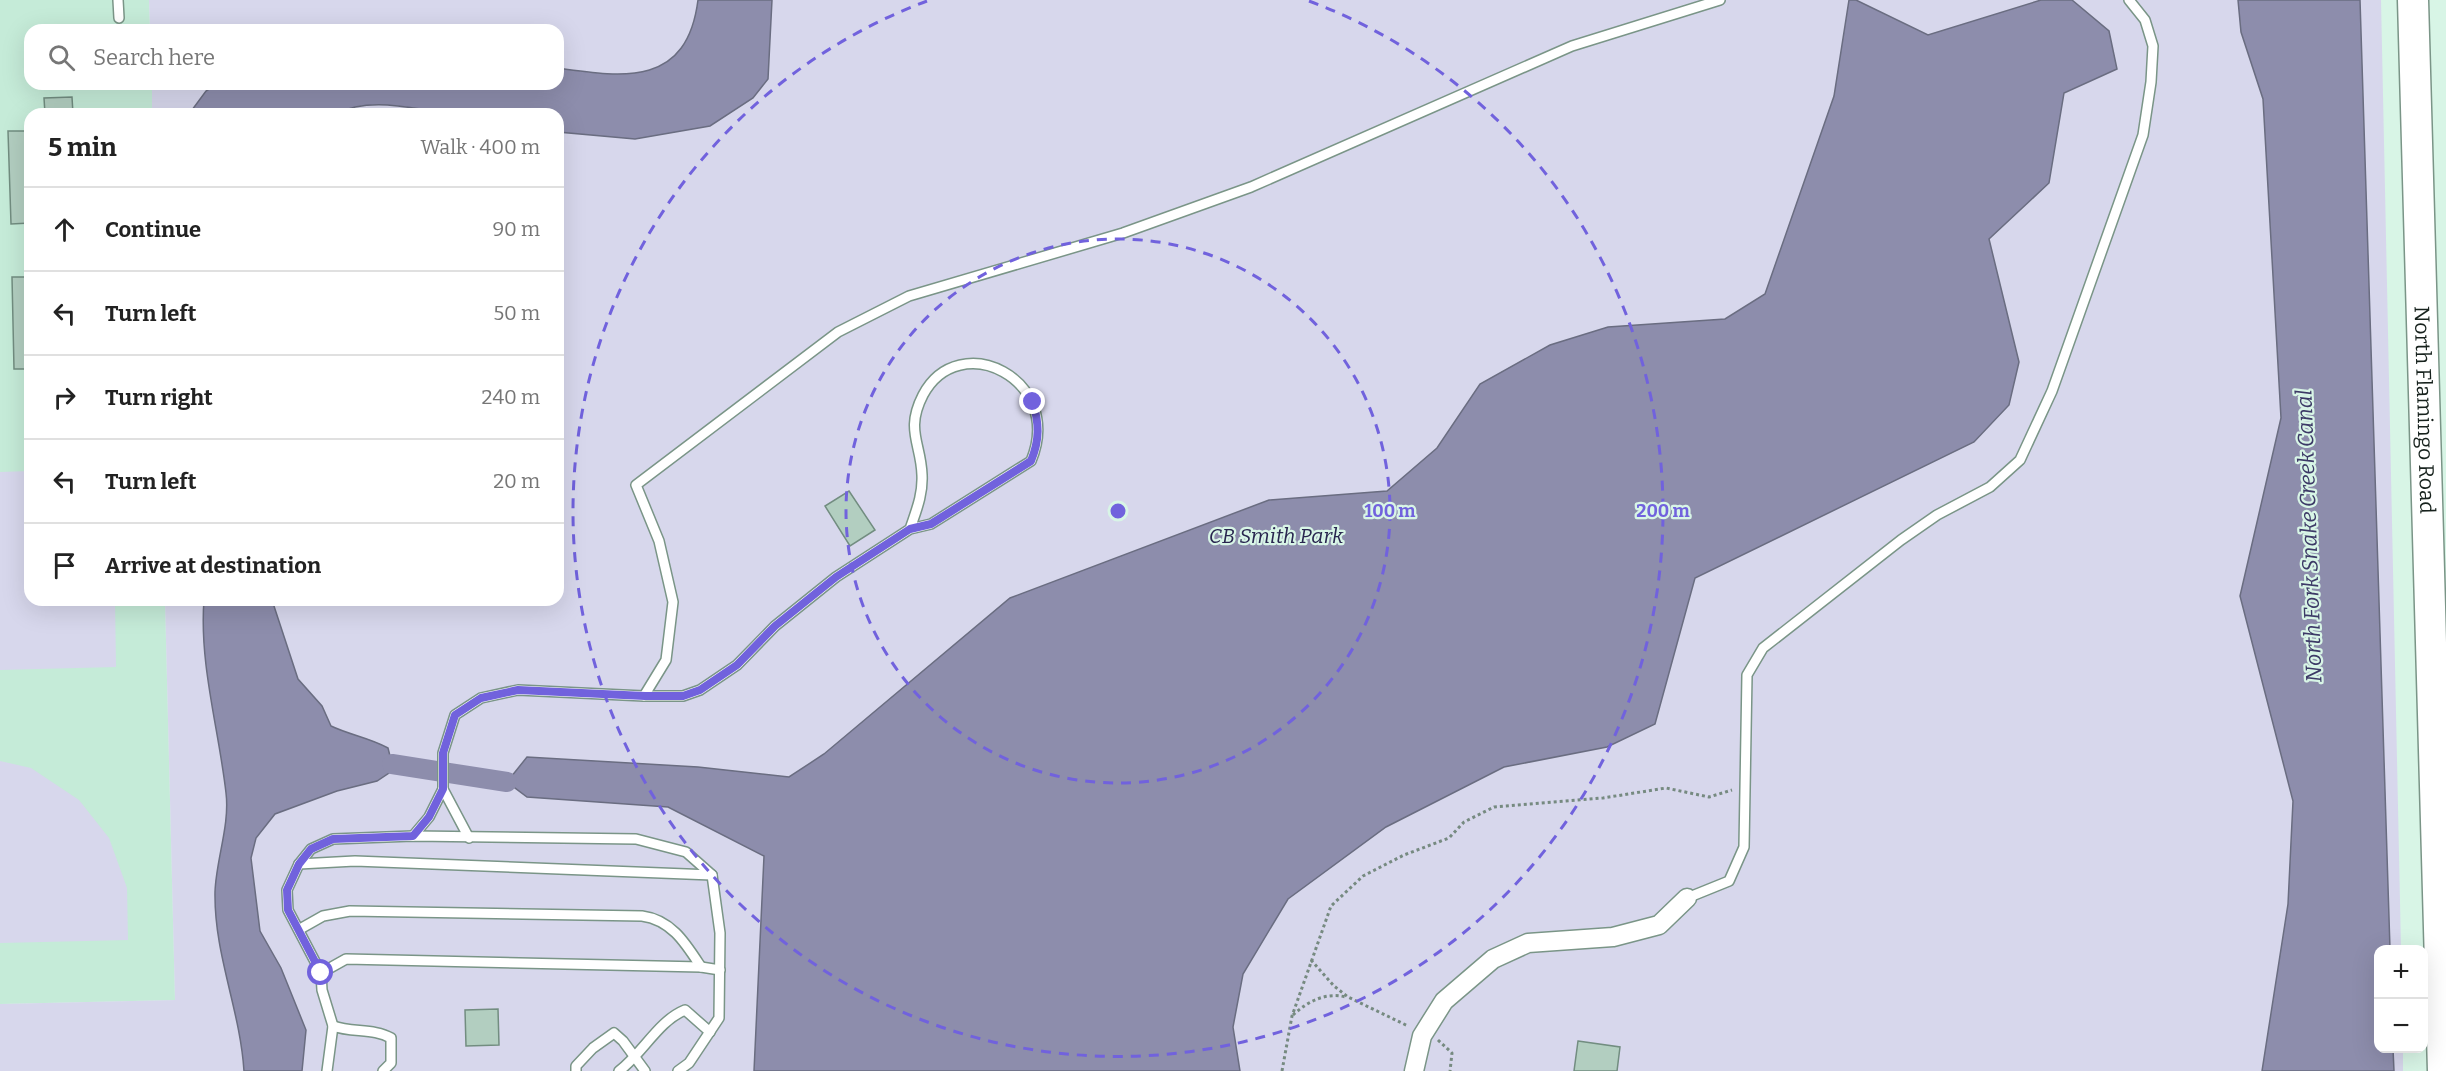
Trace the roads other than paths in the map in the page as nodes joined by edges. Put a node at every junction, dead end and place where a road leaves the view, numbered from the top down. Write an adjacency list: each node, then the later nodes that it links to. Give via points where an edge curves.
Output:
1 (118, 0): 5 (lane)
2 (1720, 0): 7 (lane, via 1572,46 1251,187 1123,233 909,296 838,332 636,484 659,541 673,602 666,660)
3 (2129, 0): 13 (lane, via 2145,20 2153,46 2143,135 2052,391 2020,460 1990,487 1937,515 1901,540 1763,648 1747,675 1744,847 1729,882)
4 (2413, 0): 28 (highway, North Flamingo Road)
5 (119, 18)
6 (910, 529): 6 (lane, via 931,524 1031,461 1038,446 1039,428 1033,402 1006,371 971,364 954,368 937,377 924,394 915,415 914,435 922,474 921,499); 7 (lane, via 836,577 775,626 737,665 700,690 683,696)
7 (645, 696): 8 (lane, via 518,690 481,698 455,715 443,753)
8 (443, 788): 9 (lane, via 429,817); 10 (lane)
9 (413, 836): 10 (lane); 11 (lane, via 333,839 311,849)
10 (469, 838): 12 (lane, via 636,839 686,852)
11 (299, 864): 12 (lane, via 355,861); 14 (lane, via 287,890 288,910)
12 (712, 875): 16 (lane, via 720,933)
13 (1687, 898): 27 (street, via 1659,925 1613,937 1528,943 1493,959 1444,1001 1422,1036)
14 (300, 929): 15 (lane, via 323,916 350,911 642,916 674,930); 17 (lane)
15 (702, 967): 16 (lane); 17 (lane, via 346,959)
16 (720, 970): 19 (lane, via 719,1018)
17 (321, 973): 18 (lane)
18 (333, 1026): 21 (lane); 22 (lane, via 382,1033 391,1038 391,1063)
19 (710, 1032): 20 (lane, via 685,1010 655,1031); 26 (lane, via 690,1063)
20 (636, 1058): 23 (lane, via 615,1033 593,1048); 24 (lane); 25 (lane)
21 (327, 1071)
22 (383, 1071)
23 (576, 1071)
24 (619, 1071)
25 (645, 1071)
26 (678, 1071)
27 (1414, 1071)
28 (2443, 1071)

